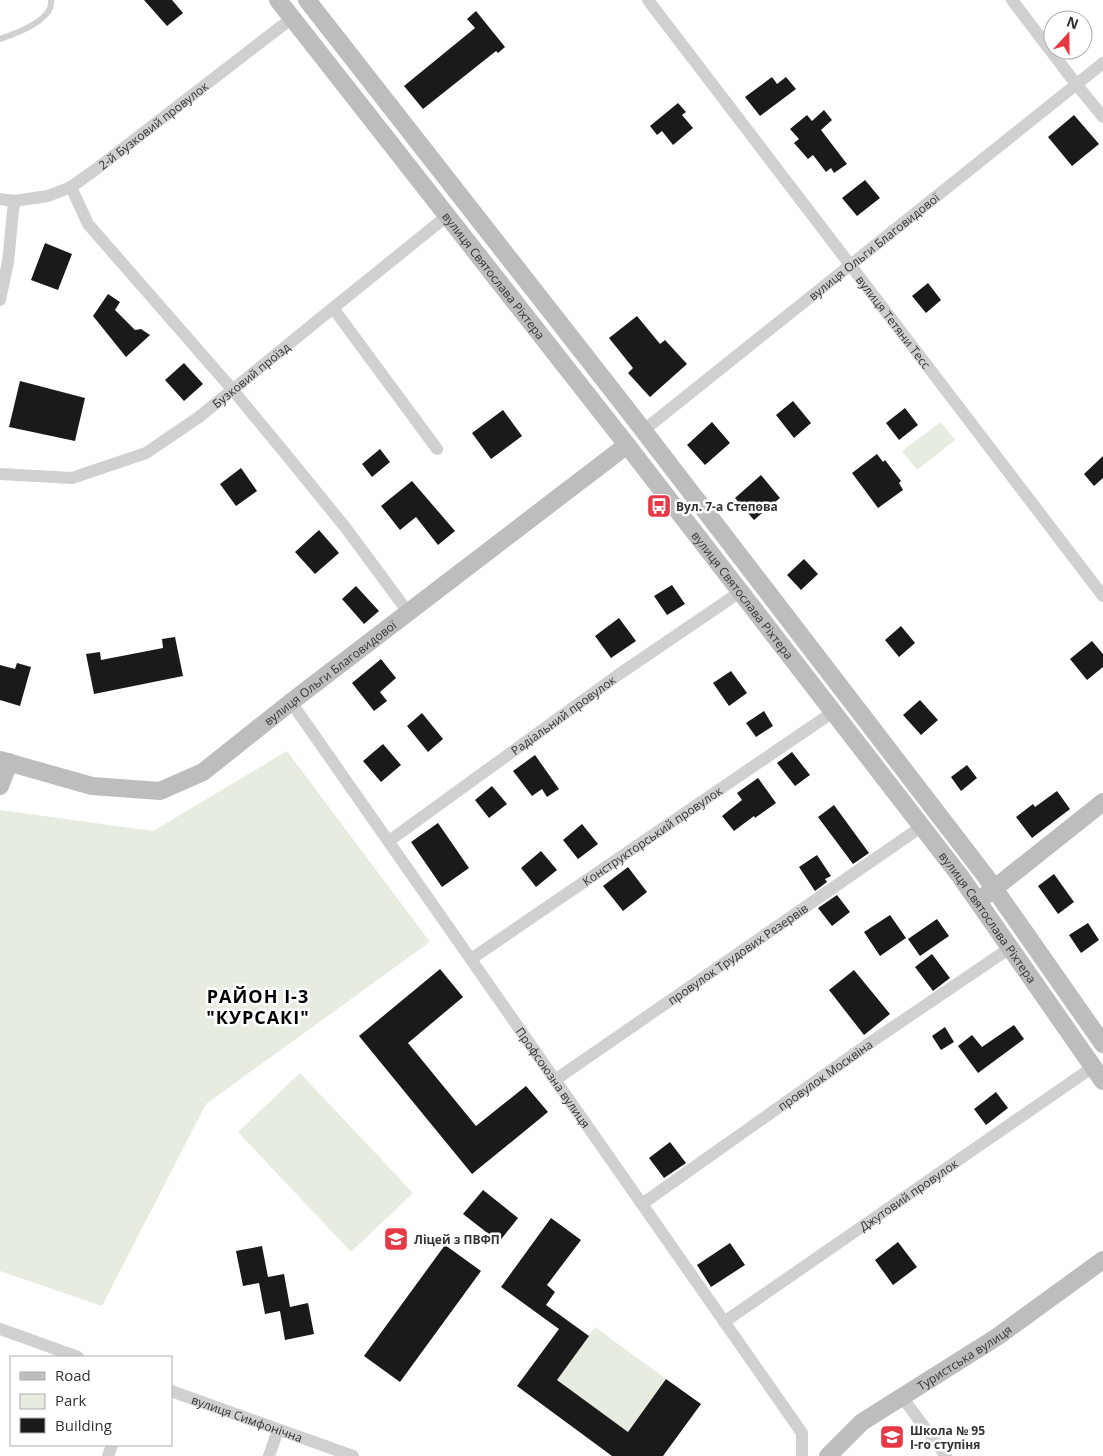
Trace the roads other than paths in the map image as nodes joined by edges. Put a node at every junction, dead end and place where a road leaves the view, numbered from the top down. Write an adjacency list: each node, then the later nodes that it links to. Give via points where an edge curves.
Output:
1 (51, 0): 7 (lane, via 52,5 46,15 20,33)
2 (278, 0): 6 (main road, вулиця Святослава Ріхтера)
3 (648, 0): 15 (street, вулиця Тетяни Тесс)
4 (1012, 0): 9 (street)
5 (314, 2): 19 (main road, вулиця Святослава Ріхтера)
6 (292, 18): 11 (street, 2-й Бузковий провулок); 14 (main road, вулиця Святослава Ріхтера)
7 (0, 39)
8 (1103, 63): 9 (street, вулиця Ольги Благовидової)
9 (1076, 84): 10 (street); 15 (street, вулиця Ольги Благовидової)
10 (1103, 117)
11 (71, 187): 13 (street, 2-й Бузковий провулок, via 48,196); 18 (street, via 88,224)
12 (0, 198): 13 (street, 2-й Бузковий провулок)
13 (14, 201): 16 (street, via 8,262)
14 (447, 216): 17 (street, Бузковий проїзд); 20 (main road, вулиця Святослава Ріхтера)
15 (850, 264): 19 (street, вулиця Ольги Благовидової); 24 (street, вулиця Тетяни Тесс)
16 (0, 300)
17 (333, 308): 18 (street, Бузковий проїзд); 21 (street)
18 (232, 389): 22 (street, Бузковий проїзд, via 199,417 146,453 72,478); 25 (street, via 345,527)
19 (644, 430): 33 (main road, вулиця Святослава Ріхтера)
20 (627, 444): 23 (main road, вулиця Святослава Ріхтера); 25 (main road, вулиця Ольги Благовидової)
21 (437, 449)
22 (0, 474)
23 (740, 592): 27 (main road, вулиця Святослава Ріхтера); 32 (street, Радіальний провулок, via 618,675)
24 (1103, 596)
25 (408, 612): 26 (main road, вулиця Ольги Благовидової)
26 (291, 702): 28 (main road, вулиця Ольги Благовидової, via 203,772 160,791 92,786); 32 (street, Профсоюзна вулиця)
27 (833, 712): 31 (main road, вулиця Святослава Ріхтера); 36 (street, Конструкторський провулок)
28 (4, 761): 29 (main road)
29 (0, 786)
30 (1103, 802): 33 (main road)
31 (921, 827): 34 (main road, вулиця Святослава Ріхтера); 39 (street, провулок Трудових Резервів)
32 (388, 841): 36 (street, Профсоюзна вулиця)
33 (994, 889): 34 (main road); 37 (main road, вулиця Святослава Ріхтера)
34 (977, 900): 35 (main road, вулиця Святослава Ріхтера)
35 (1010, 948): 38 (main road, вулиця Святослава Ріхтера); 41 (street, провулок Москвіна)
36 (471, 959): 39 (street, Профсоюзна вулиця)
37 (1103, 1044)
38 (1093, 1067): 40 (main road, вулиця Святослава Ріхтера); 43 (street, Джутовий провулок)
39 (555, 1080): 41 (street, Профсоюзна вулиця)
40 (1103, 1081)
41 (642, 1204): 43 (street, Профсоюзна вулиця)
42 (1103, 1260): 47 (main road, Туристська вулиця, via 997,1337)
43 (724, 1322): 51 (street, Профсоюзна вулиця, via 802,1433)
44 (0, 1329): 45 (street)
45 (75, 1356)
46 (172, 1391): 48 (street, вулиця Симфонічна)
47 (902, 1397): 52 (main road, Туристська вулиця, via 862,1422); 53 (street)
48 (278, 1430): 49 (street); 50 (street, вулиця Симфонічна)
49 (269, 1456)
50 (353, 1456)
51 (802, 1456)
52 (828, 1456)
53 (946, 1456)

